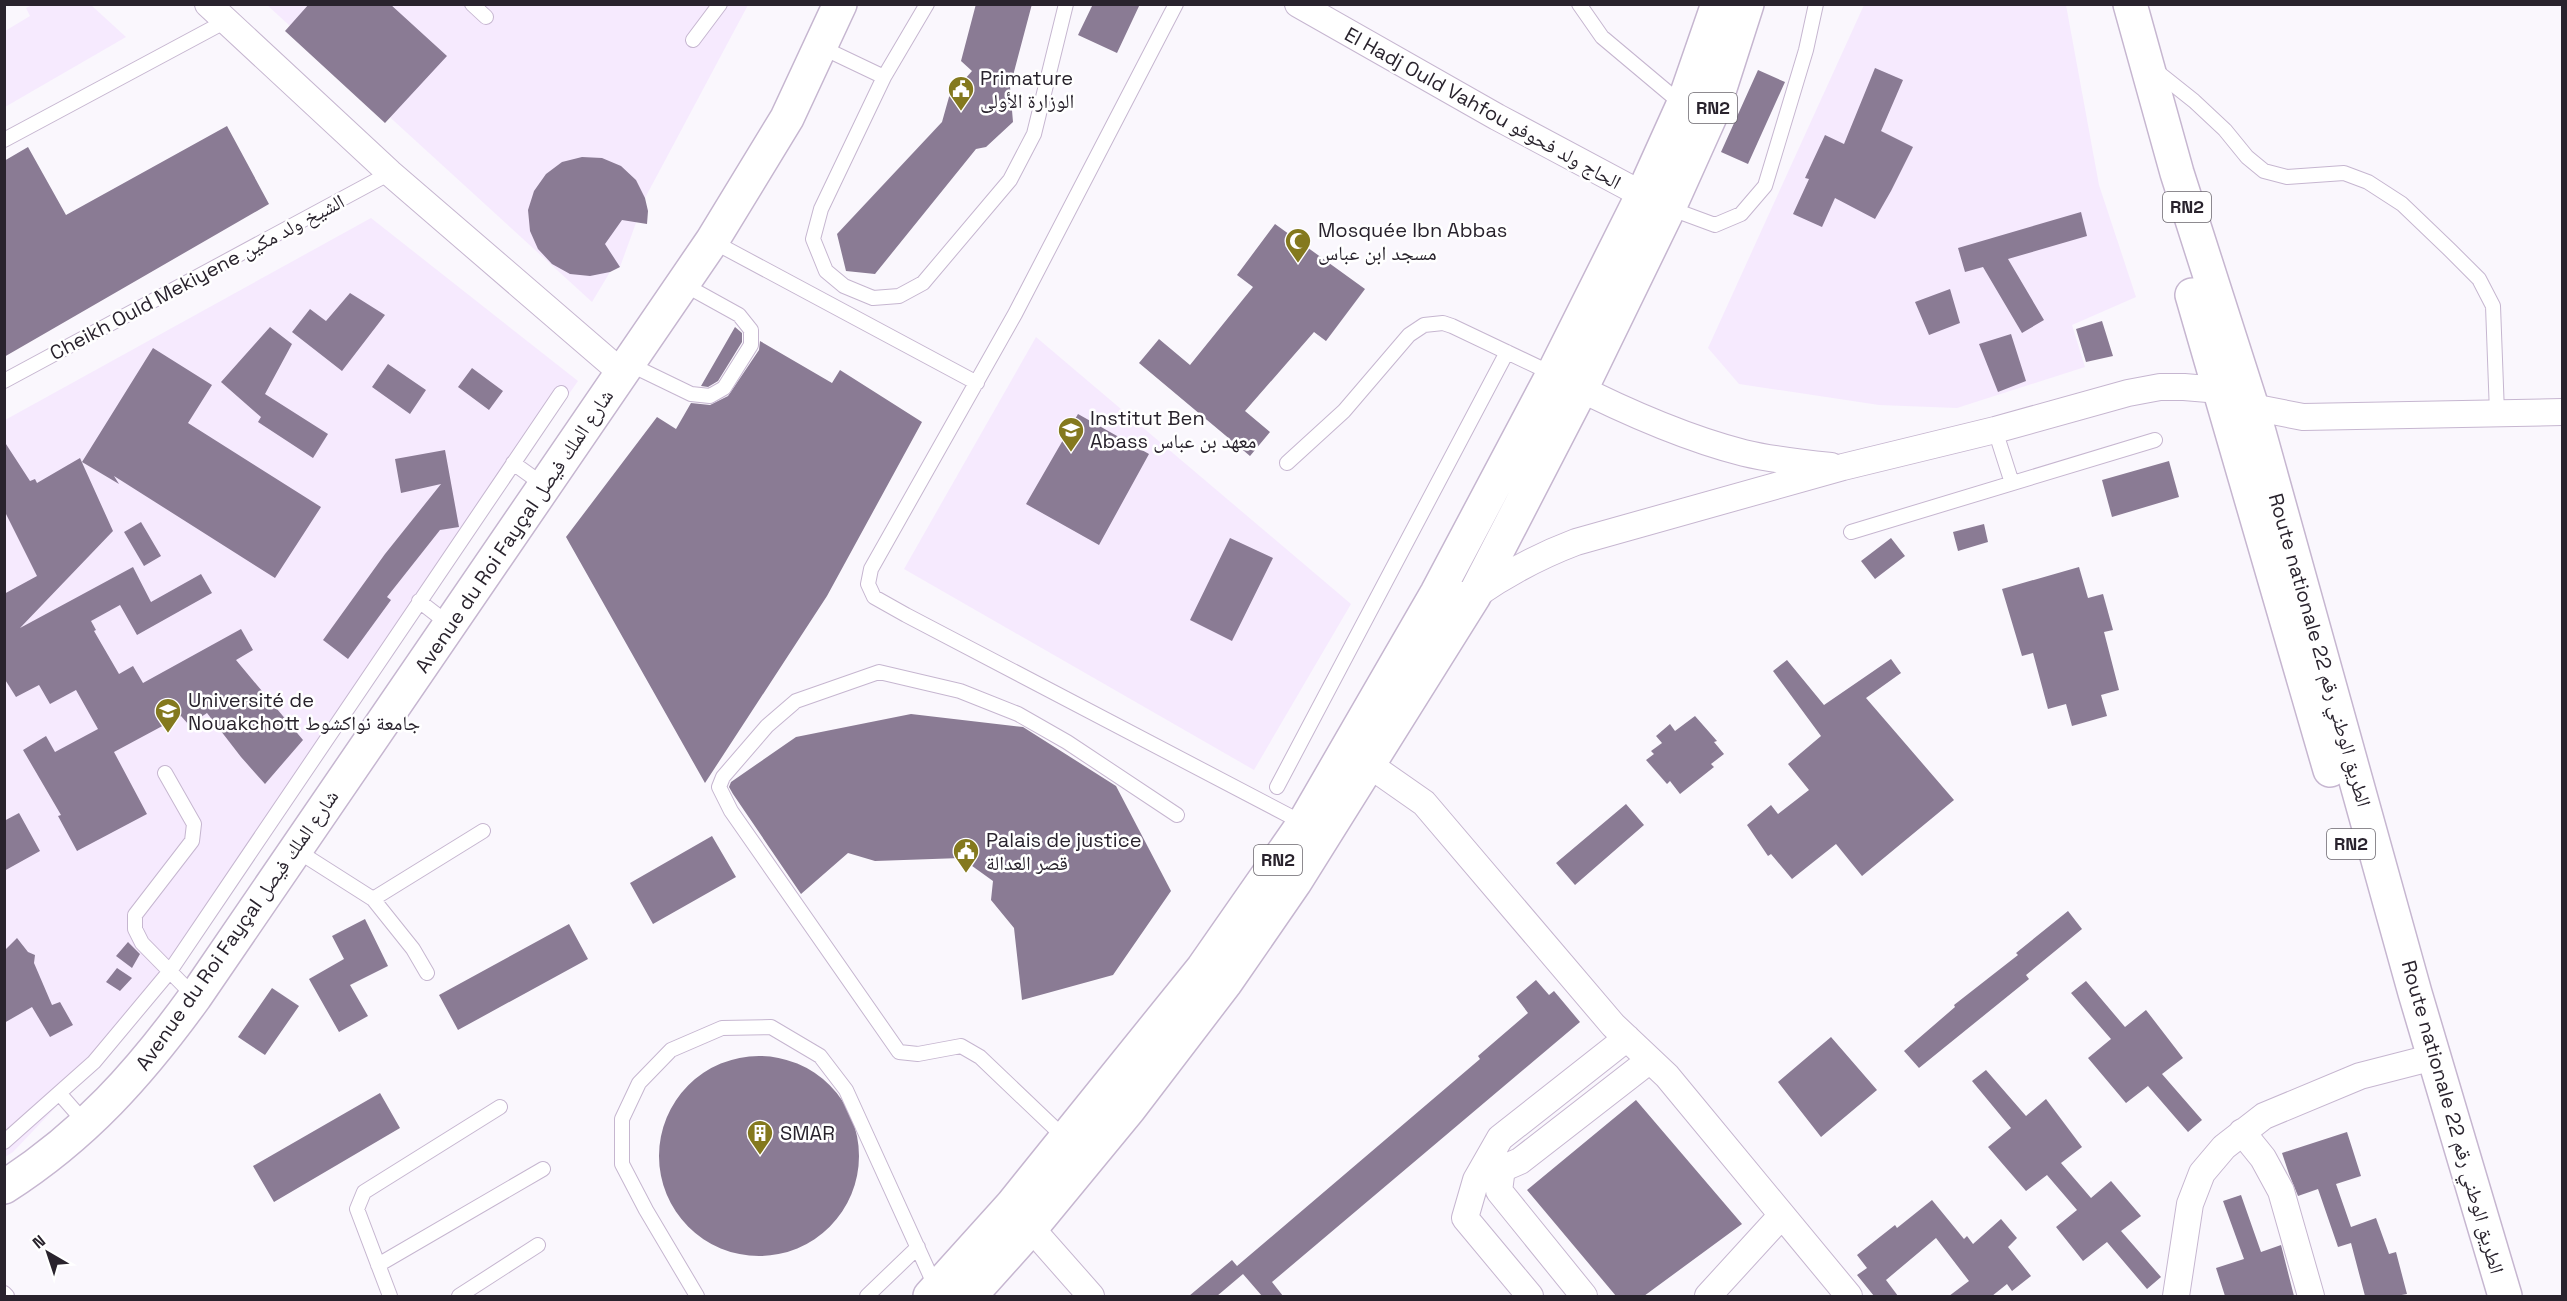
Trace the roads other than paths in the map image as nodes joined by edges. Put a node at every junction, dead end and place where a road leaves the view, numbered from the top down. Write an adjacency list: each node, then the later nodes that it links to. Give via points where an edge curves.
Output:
1 (472, 4): 15 (lane)
2 (720, 4): 16 (lane)
3 (840, 4): 17 (main road, Avenue du Roi Fayçal شارع الملك فيصل)
4 (927, 4): 19 (lane)
5 (1066, 4): 19 (lane, via 1034,134 1010,180 923,284 898,296 873,298 844,286 826,271 813,239 820,209)
6 (1176, 4): 30 (lane)
7 (1299, 4): 23 (street, El Hadj Ould Vahfou الحاج ولد فحوفو)
8 (1579, 4): 20 (lane, via 1602,37)
9 (1718, 4): 20 (main road, RN2)
10 (1747, 4): 23 (main road, RN2, via 1713,110)
11 (1816, 4): 23 (lane, via 1765,186 1741,214 1714,225)
12 (2110, 4): 31 (main road, Route nationale 22 الطريق الوطني رقم / RN2, via 2153,166)
13 (2130, 4): 18 (main road, Route nationale 22 الطريق الوطني رقم / RN2)
14 (217, 13): 21 (lane); 22 (street)
15 (486, 17)
16 (693, 40)
17 (821, 47): 19 (lane); 24 (main road, Avenue du Roi Fayçal شارع الملك فيصل, via 787,118)
18 (2146, 63): 33 (main road, Route nationale 22 الطريق الوطني رقم / RN2); 35 (lane, via 2194,101 2264,171 2287,177 2344,173 2368,182 2402,204 2450,250 2479,279 2493,306)
19 (884, 77)
20 (1683, 105): 23 (main road, RN2)
21 (4, 140)
22 (390, 173): 27 (street); 28 (lane, Cheikh Ould Mekiyene الشيخ ولد مكين)
23 (1655, 202): 29 (main road, RN2)
24 (712, 241): 25 (main road, Avenue du Roi Fayçal شارع الملك فيصل); 30 (lane)
25 (683, 284): 27 (main road, Avenue du Roi Fayçal شارع الملك فيصل); 27 (lane, via 739,315 751,330 751,345 724,388 710,396 691,394)
26 (1507, 352): 29 (lane); 39 (lane, via 1443,323 1416,329 1344,411); 50 (lane)
27 (626, 368): 42 (main road, Avenue du Roi Fayçal شارع الملك فيصل)
28 (4, 381)
29 (1567, 382): 40 (street, via 1692,436 1743,453); 44 (main road, RN2); 45 (main road, RN2)
30 (977, 383): 52 (lane, via 871,569 868,584 874,597)
31 (2220, 390): 33 (street); 36 (street, via 2149,389); 60 (main road, Route nationale 22 الطريق الوطني رقم / RN2)
32 (561, 393): 38 (lane)
33 (2252, 407): 35 (street, via 2303,417); 60 (main road, Route nationale 22 الطريق الوطني رقم / RN2)
34 (2562, 412): 35 (street)
35 (2497, 413)
36 (1995, 430): 40 (street); 41 (lane)
37 (2155, 440): 41 (lane)
38 (513, 463): 42 (lane); 46 (lane)
39 (1287, 463)
40 (1843, 467): 45 (street, via 1576,542 1506,574)
41 (2012, 483): 43 (lane)
42 (545, 486): 47 (main road, Avenue du Roi Fayçal شارع الملك فيصل)
43 (1851, 532)
44 (1437, 592): 45 (street); 48 (main road, RN2)
45 (1474, 596): 48 (main road, RN2)
46 (419, 601): 47 (lane); 56 (lane)
47 (450, 625): 54 (main road, Avenue du Roi Fayçal شارع الملك فيصل)
48 (1358, 757): 52 (main road, RN2); 59 (street, via 1424,803)
49 (165, 773): 56 (lane, via 194,824 192,841 135,915 135,929 142,943)
50 (1277, 787)
51 (1177, 815): 66 (lane, via 1018,714 960,691 879,672 796,701 760,733 719,787 731,811 899,1052 918,1054 961,1046 980,1057)
52 (1314, 829): 66 (main road, RN2); 73 (main road, RN2, via 1227,982)
53 (483, 831): 55 (lane)
54 (296, 850): 55 (lane); 58 (main road, Avenue du Roi Fayçal شارع الملك فيصل)
55 (373, 899): 57 (lane)
56 (170, 971): 58 (lane); 62 (lane, via 94,1062)
57 (427, 973)
58 (195, 996): 64 (main road, Avenue du Roi Fayçal شارع الملك فيصل, via 154,1052)
59 (1627, 1038): 61 (street); 70 (street, via 1500,1138)
60 (2424, 1059): 65 (street, via 2360,1076 2264,1116); 92 (main road, Route nationale 22 الطريق الوطني رقم / RN2); 93 (main road, Route nationale 22 الطريق الوطني رقم / RN2)
61 (1650, 1060): 68 (street, via 1520,1161); 72 (street)
62 (59, 1094): 64 (lane); 67 (lane)
63 (500, 1107): 76 (lane, via 364,1192 357,1209)
64 (87, 1125): 71 (main road, Avenue du Roi Fayçal شارع الملك فيصل)
65 (2242, 1132): 90 (street, via 2202,1173 2190,1204); 91 (street, via 2263,1158 2281,1191)
66 (1065, 1138): 78 (main road, RN2, via 1012,1205)
67 (4, 1142)
68 (1502, 1168): 70 (street); 87 (street, via 1499,1191)
69 (543, 1169): 76 (lane)
70 (1476, 1180): 86 (street, via 1465,1218)
71 (4, 1187)
72 (1782, 1215): 88 (street); 89 (street)
73 (1031, 1228): 84 (main road, RN2); 85 (street)
74 (538, 1245): 81 (lane)
75 (918, 1246): 78 (lane); 82 (lane, via 846,1090 820,1056 771,1027 723,1028 671,1050 639,1083 622,1119 622,1164); 83 (lane)
76 (378, 1265): 80 (lane)
77 (4, 1293): 79 (lane)
78 (933, 1293)
79 (7, 1296)
80 (390, 1296)
81 (459, 1296)
82 (697, 1296)
83 (867, 1296)
84 (970, 1296)
85 (1091, 1296)
86 (1530, 1296)
87 (1584, 1296)
88 (1708, 1296)
89 (1849, 1296)
90 (2176, 1296)
91 (2311, 1296)
92 (2482, 1296)
93 (2505, 1296)

